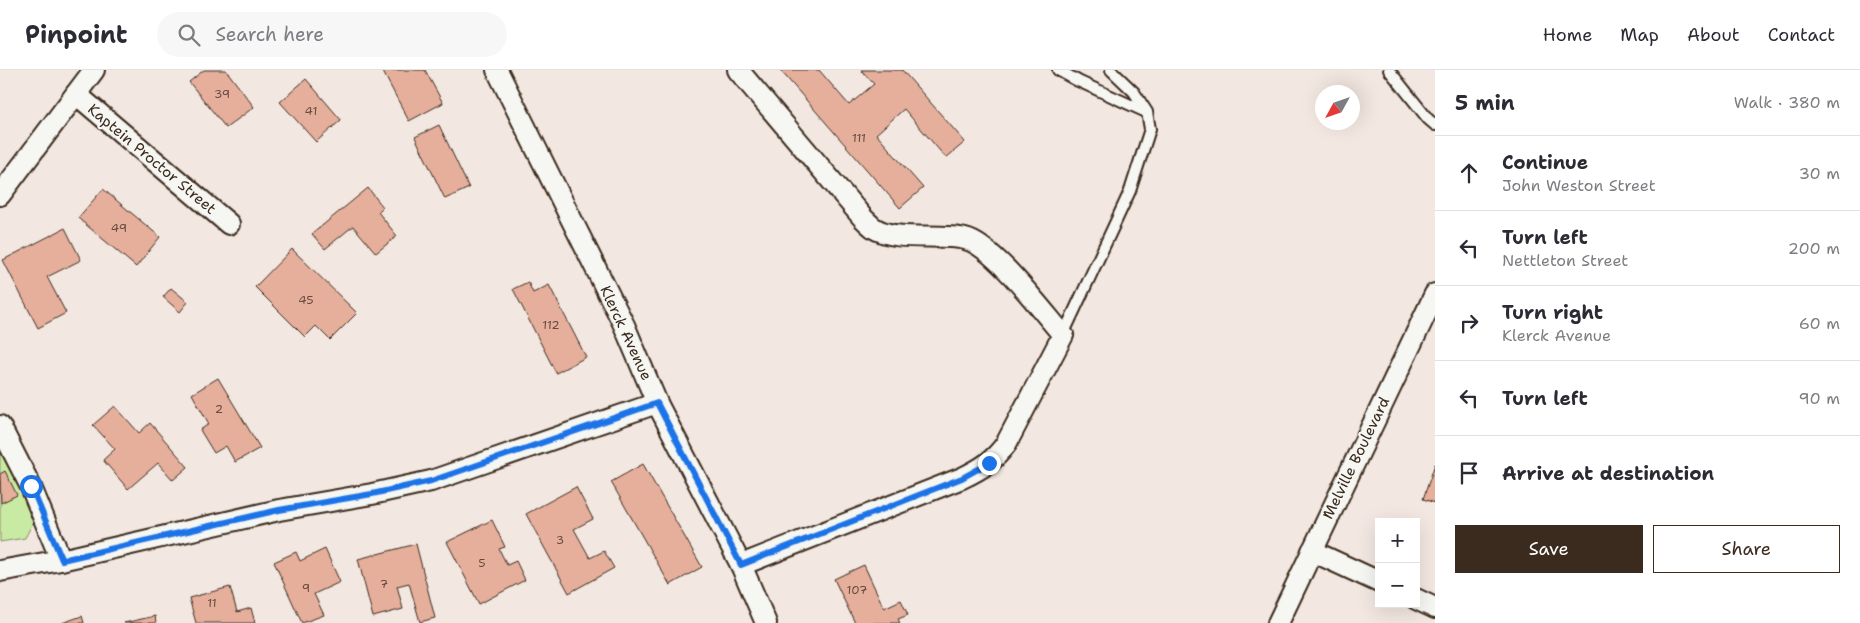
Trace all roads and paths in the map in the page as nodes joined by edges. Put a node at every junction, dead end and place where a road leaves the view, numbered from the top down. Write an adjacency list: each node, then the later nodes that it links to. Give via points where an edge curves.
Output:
1 (94, 70): 7 (street, Kaptein Proctor Street)
2 (497, 70): 14 (street, Klerck Avenue, via 624,325)
3 (738, 70): 13 (street, via 862,218 875,229 889,234 967,239 980,246 1001,263)
4 (1058, 70): 8 (lane)
5 (1111, 70): 8 (lane, via 1134,92)
6 (1389, 70): 9 (lane)
7 (76, 94): 10 (street, Kaptein Proctor Street); 11 (street, Kaptein Proctor Street)
8 (1147, 112): 13 (lane, via 1150,130 1130,191)
9 (1435, 125)
10 (0, 195)
11 (229, 224)
12 (1435, 294): 16 (street, Melville Boulevard)
13 (1063, 335): 18 (street, via 1006,444 989,463 962,478)
14 (657, 403): 17 (street, via 431,481 279,510); 18 (street, Klerck Avenue)
15 (0, 426): 17 (street, via 31,486)
16 (1312, 550): 20 (street); 24 (street, Melville Boulevard)
17 (62, 560): 19 (street)
18 (741, 565): 23 (street, Klerck Avenue)
19 (0, 571)
20 (1375, 580)
21 (1420, 601): 22 (street)
22 (1435, 608)
23 (766, 623)
24 (1278, 623)

